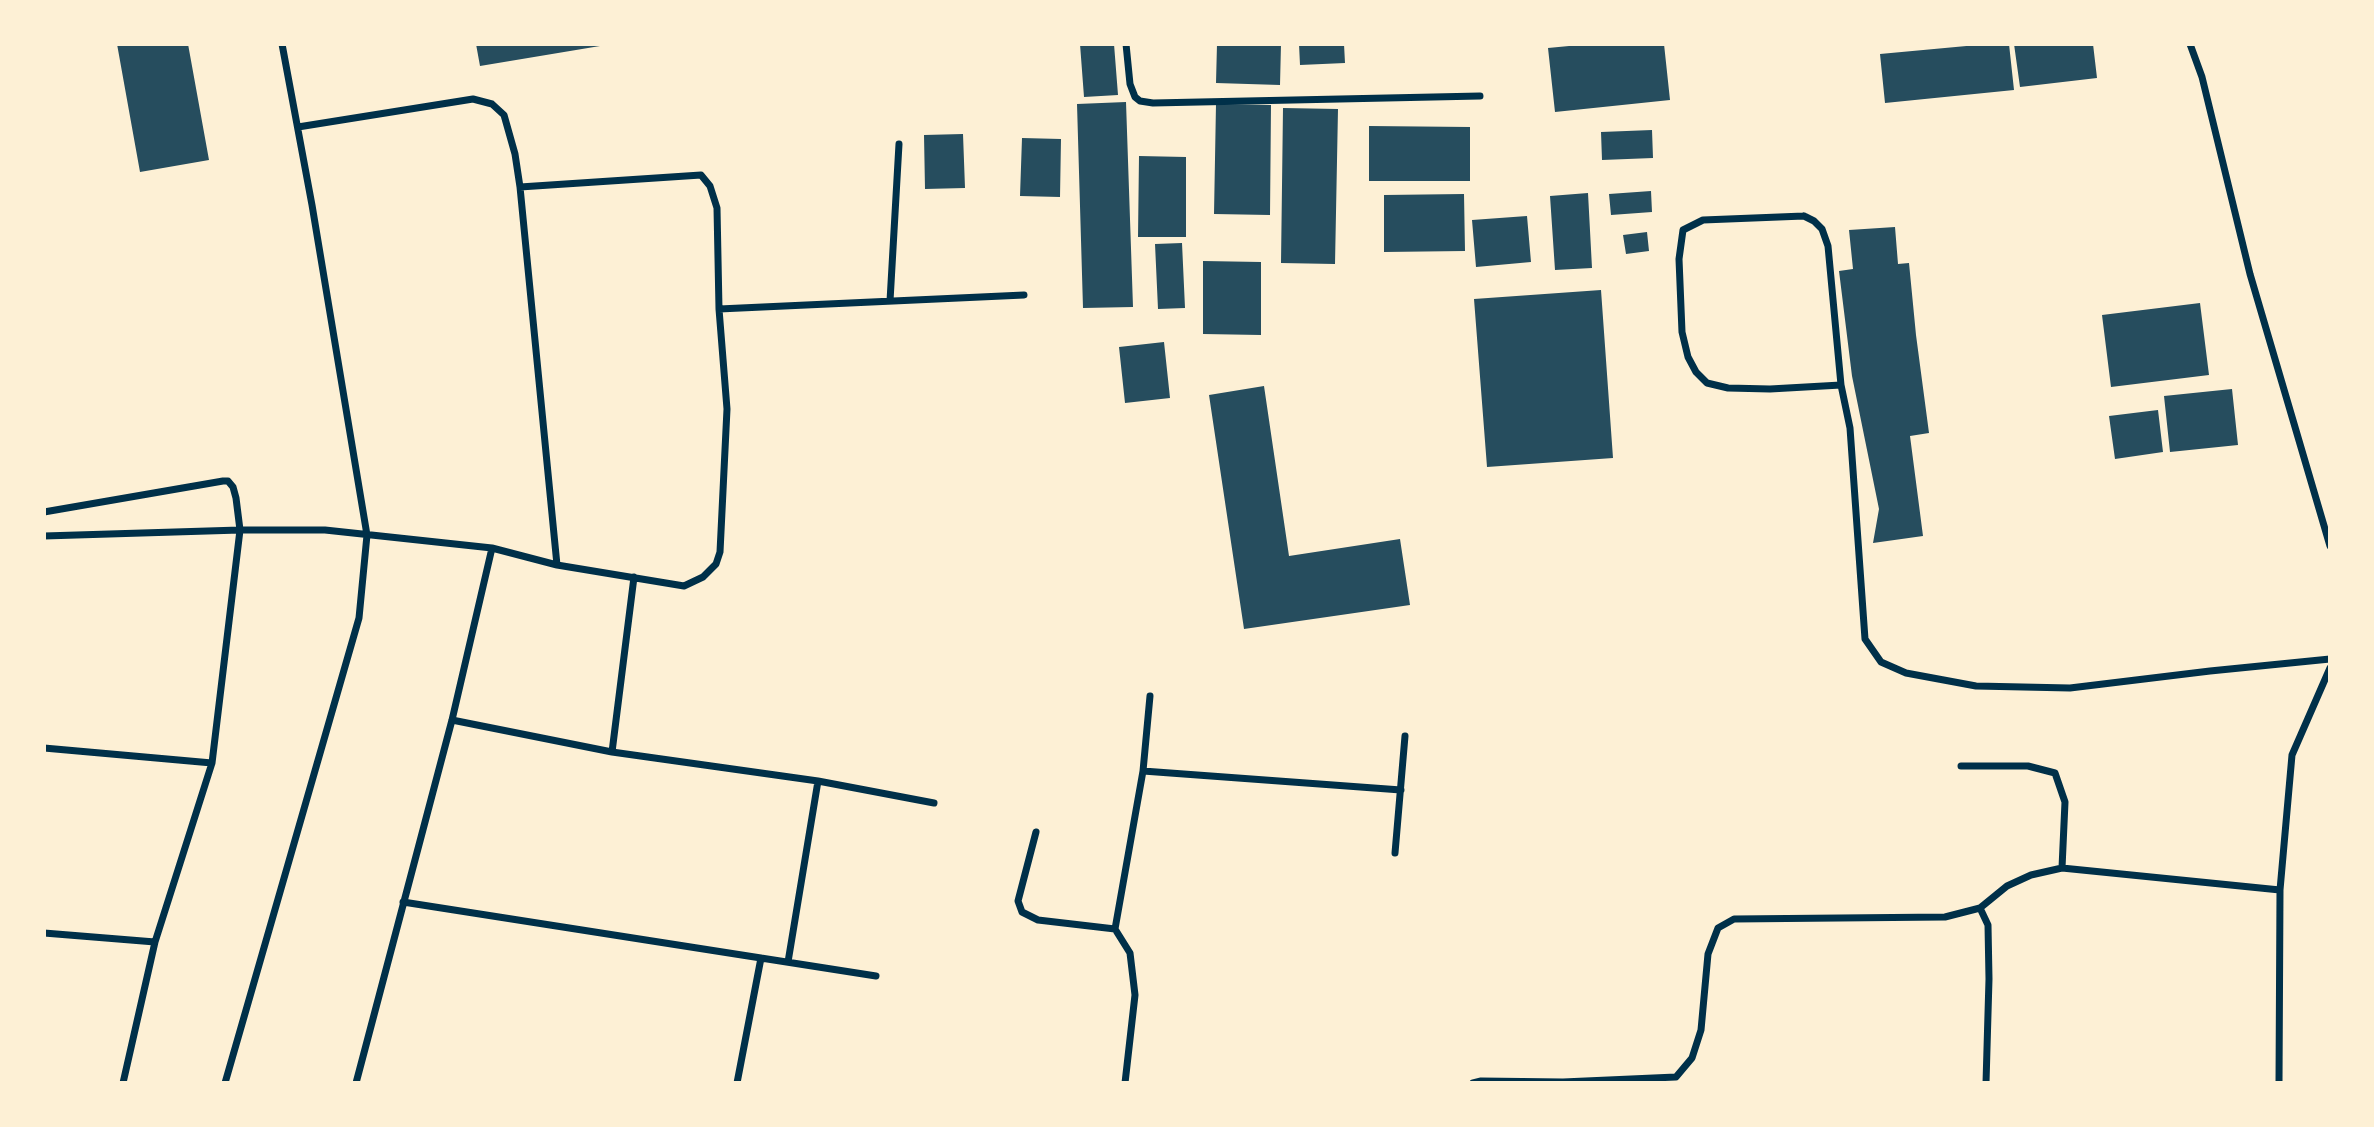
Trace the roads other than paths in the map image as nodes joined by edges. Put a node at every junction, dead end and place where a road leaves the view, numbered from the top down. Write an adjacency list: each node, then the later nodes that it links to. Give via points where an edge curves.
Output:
1 (282, 44): 5 (street)
2 (1126, 44): 4 (street, via 1135,97 1153,103)
3 (2190, 44): 16 (street, via 2250,274)
4 (1480, 96)
5 (298, 127): 7 (street, via 473,99 492,104 505,116); 14 (street)
6 (899, 144): 9 (street)
7 (520, 187): 10 (street, via 701,175 717,208); 18 (street)
8 (1024, 295): 9 (street)
9 (890, 301): 10 (street)
10 (719, 309): 19 (street, via 727,409 720,552 703,577 684,586)
11 (1841, 385): 11 (street, via 1728,388 1707,383 1696,373 1682,332 1679,260 1683,230 1703,220 1804,216 1814,220 1828,246); 20 (street, via 1850,428 1865,639 1881,662 1906,673 1976,686 2070,688)
12 (44, 512): 13 (street, via 228,481)
13 (240, 530): 14 (street); 15 (street); 27 (street)
14 (367, 535): 17 (street); 46 (street, via 359,618)
15 (44, 536)
16 (2330, 547)
17 (492, 548): 18 (street); 23 (street)
18 (557, 565): 19 (street)
19 (634, 578): 26 (street)
20 (2330, 659)
21 (2330, 668): 36 (street, via 2292,755)
22 (1150, 696): 29 (street)
23 (452, 720): 26 (street); 37 (street)
24 (1405, 736): 31 (street)
25 (44, 748): 27 (street)
26 (612, 752): 30 (street)
27 (212, 763): 41 (street)
28 (1961, 766): 35 (street, via 2028,766 2055,774 2066,802)
29 (1143, 771): 31 (street); 39 (street)
30 (818, 781): 32 (street); 43 (street)
31 (1401, 790): 34 (street)
32 (934, 803)
33 (1036, 832): 39 (street, via 1018,901 1022,912 1038,920)
34 (1395, 853)
35 (2062, 868): 36 (street); 38 (street, via 2007,886)
36 (2280, 890): 52 (street)
37 (402, 902): 42 (street); 47 (street)
38 (1980, 908): 50 (street, via 1945,916 1734,919 1717,928 1708,954 1701,1030 1692,1058 1676,1077); 51 (street, via 1988,925)
39 (1115, 929): 49 (street, via 1129,953 1135,995)
40 (44, 933): 41 (street)
41 (155, 942): 45 (street)
42 (761, 958): 43 (street); 48 (street)
43 (788, 962): 44 (street)
44 (876, 976)
45 (123, 1083)
46 (225, 1083)
47 (356, 1083)
48 (737, 1083)
49 (1125, 1083)
50 (1473, 1083)
51 (1986, 1083)
52 (2279, 1083)

